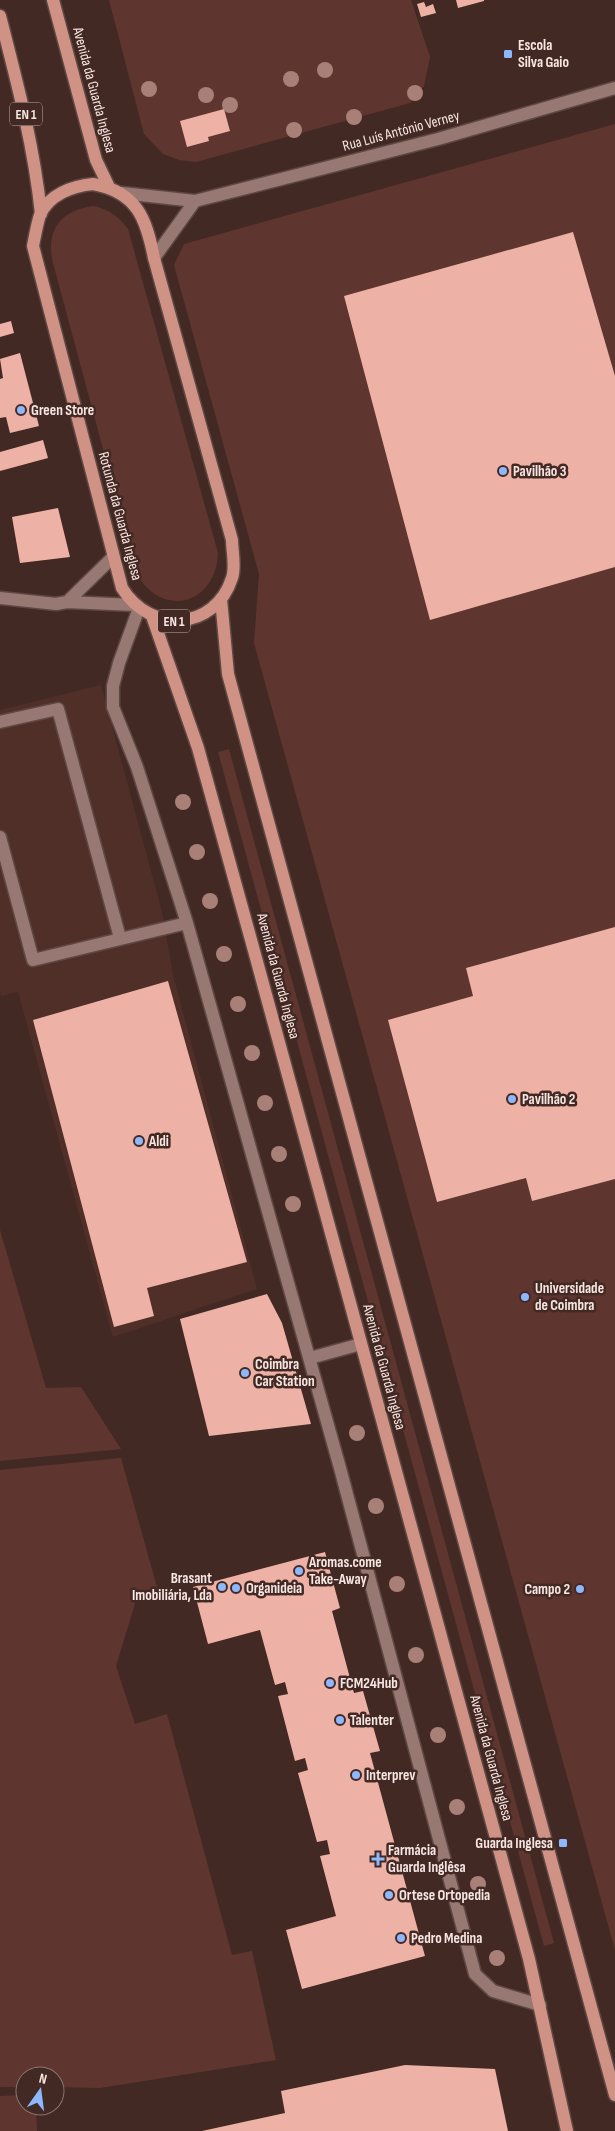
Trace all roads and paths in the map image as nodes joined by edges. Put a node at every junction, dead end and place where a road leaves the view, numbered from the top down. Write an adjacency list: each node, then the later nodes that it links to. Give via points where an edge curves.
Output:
1 (53, 0): 4 (main road, Avenida da Guarda Inglesa, via 96,160)
2 (0, 16): 7 (main road, EN 1, via 26,114)
3 (615, 88): 6 (street, Rua Luís António Verney, via 438,139)
4 (109, 187): 5 (main road, Rotunda da Guarda Inglesa / EN 1); 7 (main road, Rotunda da Guarda Inglesa / EN 1, via 93,184 66,190)
5 (122, 193): 6 (street); 8 (main road, Rotunda da Guarda Inglesa / EN 1, via 138,208 149,232)
6 (195, 201): 8 (street)
7 (41, 214): 9 (main road, Rotunda da Guarda Inglesa / EN 1, via 33,246)
8 (154, 258): 11 (main road, Rotunda da Guarda Inglesa / EN 1, via 232,540 233,576)
9 (113, 557): 12 (street); 13 (main road, Rotunda da Guarda Inglesa / EN 1, via 122,588)
10 (0, 598): 12 (street, via 56,604)
11 (222, 599): 14 (main road, Rotunda da Guarda Inglesa / EN 1, via 198,617 177,621); 22 (main road, Avenida da Guarda Inglesa, via 228,674)
12 (67, 602): 13 (street)
13 (137, 607): 14 (main road, Rotunda da Guarda Inglesa / EN 1); 17 (street, via 113,686 113,707 137,767)
14 (152, 616): 19 (main road, Avenida da Guarda Inglesa, via 198,748)
15 (0, 722): 18 (street, via 58,708)
16 (0, 837): 18 (street, via 32,960)
17 (187, 923): 18 (street); 20 (street)
18 (120, 938)
19 (361, 1344): 20 (street); 21 (main road, Avenida da Guarda Inglesa)
20 (310, 1358): 21 (street, via 475,1974 493,1991)
21 (540, 2005): 23 (main road, Avenida da Guarda Inglesa)
22 (615, 2095)
23 (567, 2131)

